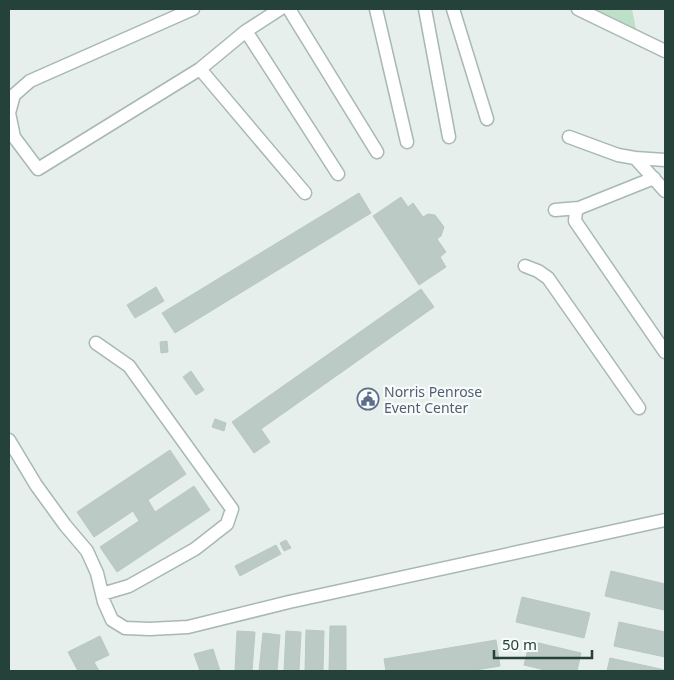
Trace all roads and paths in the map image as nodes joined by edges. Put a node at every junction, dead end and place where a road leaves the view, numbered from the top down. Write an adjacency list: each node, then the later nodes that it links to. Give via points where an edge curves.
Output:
1 (193, 9): 10 (street, via 30,81 14,95 9,113 14,137 38,169)
2 (280, 9): 8 (street)
3 (289, 9): 15 (street)
4 (376, 9): 14 (street)
5 (425, 9): 12 (street)
6 (453, 9): 11 (street)
7 (578, 9): 9 (street)
8 (246, 31): 10 (street); 18 (street)
9 (665, 51)
10 (200, 69): 21 (street)
11 (487, 119)
12 (449, 137)
13 (569, 137): 16 (street, via 618,155)
14 (407, 142)
15 (377, 152)
16 (636, 158): 17 (street); 19 (street)
17 (665, 160)
18 (338, 174)
19 (654, 178): 20 (street); 22 (street)
20 (665, 191)
21 (305, 193)
22 (579, 208): 23 (street); 26 (street, via 575,221)
23 (555, 210)
24 (525, 266): 27 (street, via 548,278)
25 (96, 343): 30 (street, via 129,366 232,509 227,524 195,549 129,586)
26 (665, 352)
27 (639, 408)
28 (9, 440): 30 (street, via 65,526 87,551)
29 (665, 520): 30 (street, via 188,626 125,628 112,620)
30 (102, 594)

